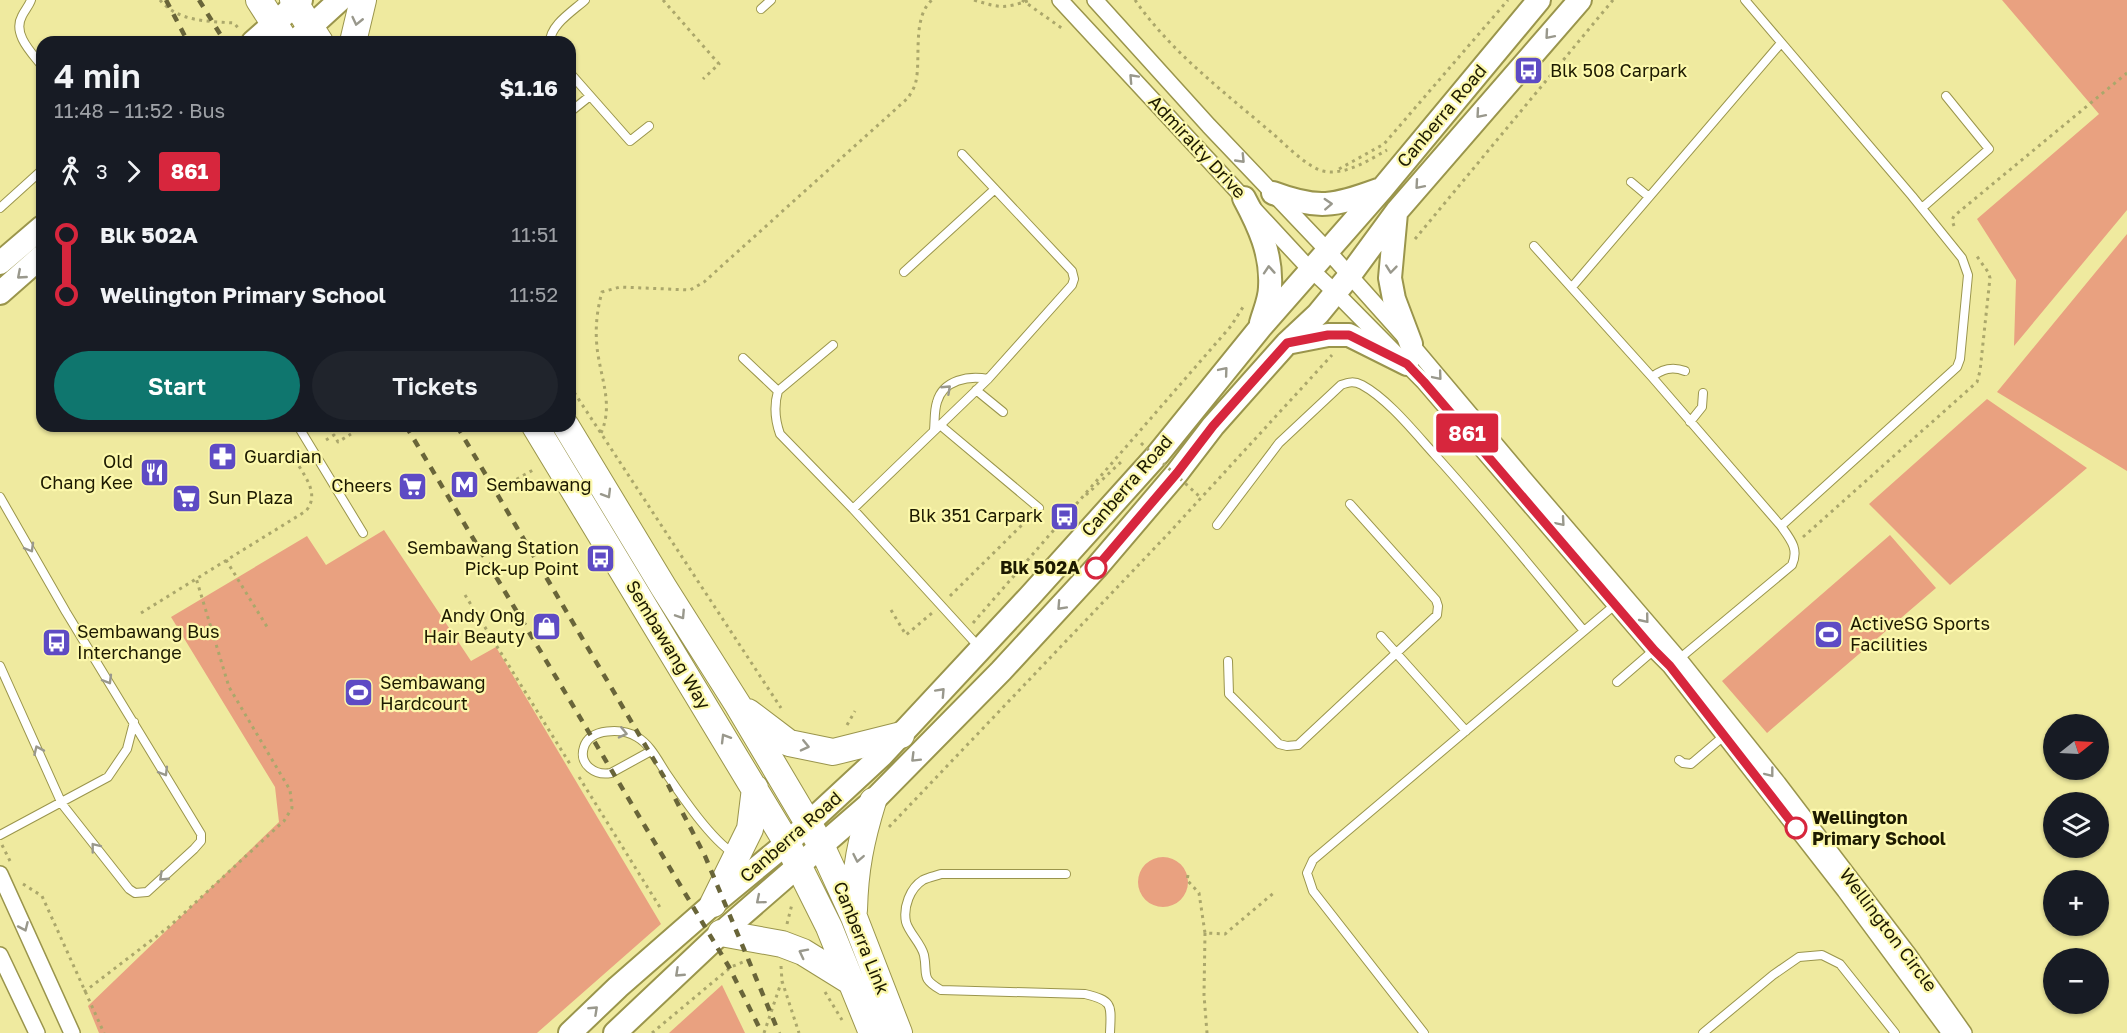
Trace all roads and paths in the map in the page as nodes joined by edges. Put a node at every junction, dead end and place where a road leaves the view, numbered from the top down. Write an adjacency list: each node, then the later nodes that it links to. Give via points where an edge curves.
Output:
1 (32, 0): 29 (lane, via 18,28)
2 (160, 0): 22 (path, via 168,9 193,20)
3 (259, 0): 23 (main road)
4 (340, 0): 25 (main road)
5 (363, 0): 26 (main road, one-way to 26)
6 (585, 0): 27 (lane)
7 (663, 0): 30 (path, via 719,64)
8 (771, 0): 21 (lane)
9 (932, 0): 81 (path, via 922,15 916,82 908,98 705,282 690,290 620,287 602,292 597,307 597,347 607,400)
10 (974, 0): 11 (path, via 1009,8)
11 (1030, 0)
12 (1060, 0): 45 (street, Admiralty Drive, one-way to 12)
13 (1095, 0): 43 (street, Admiralty Drive, one-way to 43)
14 (1134, 0): 38 (path, via 1151,23 1209,79 1300,157 1320,171)
15 (1508, 0): 38 (path, via 1384,144)
16 (1539, 0): 42 (main road, Canberra Road)
17 (1580, 0): 48 (main road, Canberra Road, one-way to 48)
18 (1613, 0): 54 (path)
19 (1745, 0): 28 (lane)
20 (297, 1): 23 (main road); 24 (main road)
21 (761, 9)
22 (234, 23)
23 (280, 33)
24 (308, 36)
25 (309, 36)
26 (354, 36)
27 (550, 36)
28 (1781, 43): 44 (lane); 47 (lane)
29 (36, 58)
30 (703, 79)
31 (576, 80): 32 (lane)
32 (590, 96): 34 (lane); 35 (lane, via 630,141)
33 (1946, 96): 47 (lane, via 1989,149)
34 (576, 107)
35 (648, 126)
36 (1390, 148): 38 (path)
37 (962, 154): 41 (lane)
38 (1333, 172)
39 (36, 175): 46 (lane)
40 (1631, 182): 44 (lane)
41 (995, 189): 56 (lane); 69 (lane, via 1072,271 1074,279)
42 (1382, 189): 43 (main road, one-way to 42, via 1324,205); 51 (main road, Canberra Road)
43 (1273, 193): 51 (street, Admiralty Drive)
44 (1649, 197): 58 (lane)
45 (1244, 198): 55 (street, Admiralty Drive); 61 (main road, one-way to 45, via 1270,288 1268,254 1262,232)
46 (0, 208)
47 (1922, 208): 94 (lane, via 1962,258 1968,275 1957,367)
48 (1396, 211): 54 (main road); 57 (main road, Canberra Road)
49 (36, 232): 53 (main road)
50 (1534, 246): 58 (lane)
51 (1327, 250): 55 (main road, Canberra Road); 57 (street, Admiralty Drive)
52 (36, 261): 59 (main road, one-way to 59)
53 (0, 263)
54 (1391, 267): 65 (main road, one-way to 65, via 1394,299)
55 (1311, 269): 57 (street, Admiralty Drive); 61 (main road, Canberra Road)
56 (904, 272)
57 (1343, 284): 63 (main road, Canberra Road); 65 (street, Wellington Circle); 65 (street, Wellington Circle)
58 (1572, 287): 68 (lane)
59 (0, 293)
60 (1247, 300): 92 (path, via 1231,326)
61 (1260, 328): 108 (main road, Canberra Road, one-way to 61, via 1158,453)
62 (1349, 335): 63 (main road); 65 (main road); 96 (path)
63 (1287, 343): 126 (main road, Canberra Road, one-way to 126, via 1096,568)
64 (832, 345): 71 (lane)
65 (1409, 354): 100 (street, Wellington Circle, via 1523,477)
66 (743, 358): 71 (lane)
67 (1685, 371): 68 (lane, via 1669,368)
68 (1652, 377): 75 (lane)
69 (988, 379): 70 (lane); 76 (lane, one-way to 69, via 937,400 942,391 966,377)
70 (976, 390): 74 (lane); 76 (lane)
71 (778, 392): 91 (lane, via 775,401 780,434)
72 (1703, 393): 75 (lane, via 1702,406)
73 (576, 396): 81 (path)
74 (1003, 412)
75 (1690, 422): 94 (lane)
76 (937, 428): 90 (lane); 91 (lane)
77 (302, 432): 95 (lane)
78 (539, 432): 125 (main road, Sembawang Way, one-way to 78)
79 (570, 432): 115 (main road, Sembawang Way, one-way to 115)
80 (351, 434): 82 (path, via 338,442 334,435)
81 (600, 434): 116 (path)
82 (326, 440)
83 (1141, 443): 96 (path, bridge, via 1199,496)
84 (1124, 459): 92 (path)
85 (296, 460): 97 (path, via 309,484 311,504 306,511)
86 (533, 470): 87 (path)
87 (510, 483)
88 (0, 497): 117 (lane, one-way to 117)
89 (1350, 504): 110 (lane, via 1438,606 1437,615)
90 (1039, 508): 92 (path, via 1045,501 1064,516); 101 (path)
91 (853, 509): 101 (lane)
92 (1072, 509): 106 (path)
93 (1217, 525): 105 (lane, via 1279,443 1341,385 1350,381 1361,384 1405,422 1453,474)
94 (1781, 526): 112 (lane, via 1795,548 1792,566)
95 (363, 533)
96 (1168, 534): 128 (path)
97 (226, 560): 98 (path); 104 (path)
98 (196, 578): 103 (path); 151 (path, via 229,687 290,790 292,808 284,821 170,926)
99 (465, 595): 123 (path)
100 (1621, 600): 105 (lane); 109 (street, Wellington Circle); 112 (street, Wellington Circle, one-way to 112)
101 (941, 605): 102 (path, via 906,635); 106 (lane)
102 (891, 610)
103 (141, 613)
104 (269, 630)
105 (1584, 631): 118 (lane)
106 (965, 633): 108 (lane)
107 (1381, 636): 110 (lane)
108 (981, 649): 119 (main road, Canberra Road, one-way to 108)
109 (1654, 650): 112 (street, Wellington Circle); 114 (lane)
110 (1396, 653): 111 (lane, via 1293,747 1279,744 1230,694); 118 (lane)
111 (1228, 661)
112 (1674, 662): 120 (street, Wellington Circle); 169 (street, Wellington Circle, one-way to 169, via 1778,783)
113 (0, 666): 127 (lane, one-way to 113)
114 (1617, 682)
115 (738, 705): 119 (main road, one-way to 119, via 789,742 833,752); 129 (main road, Sembawang Way)
116 (784, 713)
117 (134, 722): 127 (lane, via 126,749 108,777); 127 (lane, one-way to 127, via 201,840 147,892 135,893)
118 (1466, 731): 165 (lane, via 1313,860 1307,873 1313,891)
119 (901, 735): 129 (main road, Canberra Road)
120 (1725, 735): 122 (lane, via 1691,764); 168 (street, Wellington Circle)
121 (651, 751): 121 (lane, one-way to 121, via 604,774 587,766 583,756 584,746 591,738 614,730 638,737); 133 (lane, via 709,830)
122 (1679, 760)
123 (572, 767)
124 (579, 777): 141 (path)
125 (755, 788): 132 (main road, Sembawang Way); 133 (main road, via 750,829)
126 (873, 801): 129 (main road, Canberra Road); 142 (main road, one-way to 142, via 859,851)
127 (62, 804): 130 (lane)
128 (886, 829)
129 (814, 834): 132 (main road, Canberra Road); 134 (main road, Canberra Road); 142 (main road, Canberra Link)
130 (0, 836)
131 (0, 841): 135 (path)
132 (787, 843): 134 (main road, Sembawang Way); 140 (main road, Canberra Road)
133 (737, 855): 140 (main road)
134 (798, 866): 143 (main road, Canberra Road, one-way to 143); 149 (main road, Canberra Link)
135 (5, 868): 154 (street, one-way to 154)
136 (1066, 874): 163 (lane, via 941,874 923,880 910,893 906,922 924,954 925,976 941,990 1085,993 1106,1000 1110,1007)
137 (1188, 875): 144 (path, via 1187,880 1199,893)
138 (20, 882): 151 (path, via 42,896)
139 (1276, 891): 144 (path, via 1225,934)
140 (713, 904): 156 (main road, Canberra Road, one-way to 140)
141 (661, 909)
142 (854, 917): 162 (main road, Canberra Link)
143 (721, 933): 149 (main road, one-way to 143, via 803,952 782,944); 157 (main road, Canberra Road, one-way to 157)
144 (1204, 933): 164 (path)
145 (0, 956): 153 (street)
146 (752, 958): 158 (path, via 731,967)
147 (775, 962): 148 (path)
148 (792, 968)
149 (853, 983): 161 (main road, Canberra Link)
150 (825, 991): 152 (path)
151 (84, 992): 155 (path)
152 (844, 1027)
153 (37, 1033)
154 (72, 1033)
155 (104, 1033)
156 (570, 1033)
157 (615, 1033)
158 (652, 1033)
159 (764, 1033): 160 (path, via 782,981)
160 (799, 1033)
161 (872, 1033)
162 (899, 1033)
163 (1110, 1033)
164 (1207, 1033)
165 (1424, 1033)
166 (1704, 1033): 167 (lane, via 1799,957 1822,955 1840,964)
167 (1895, 1033)
168 (1950, 1033)
169 (1964, 1033)

